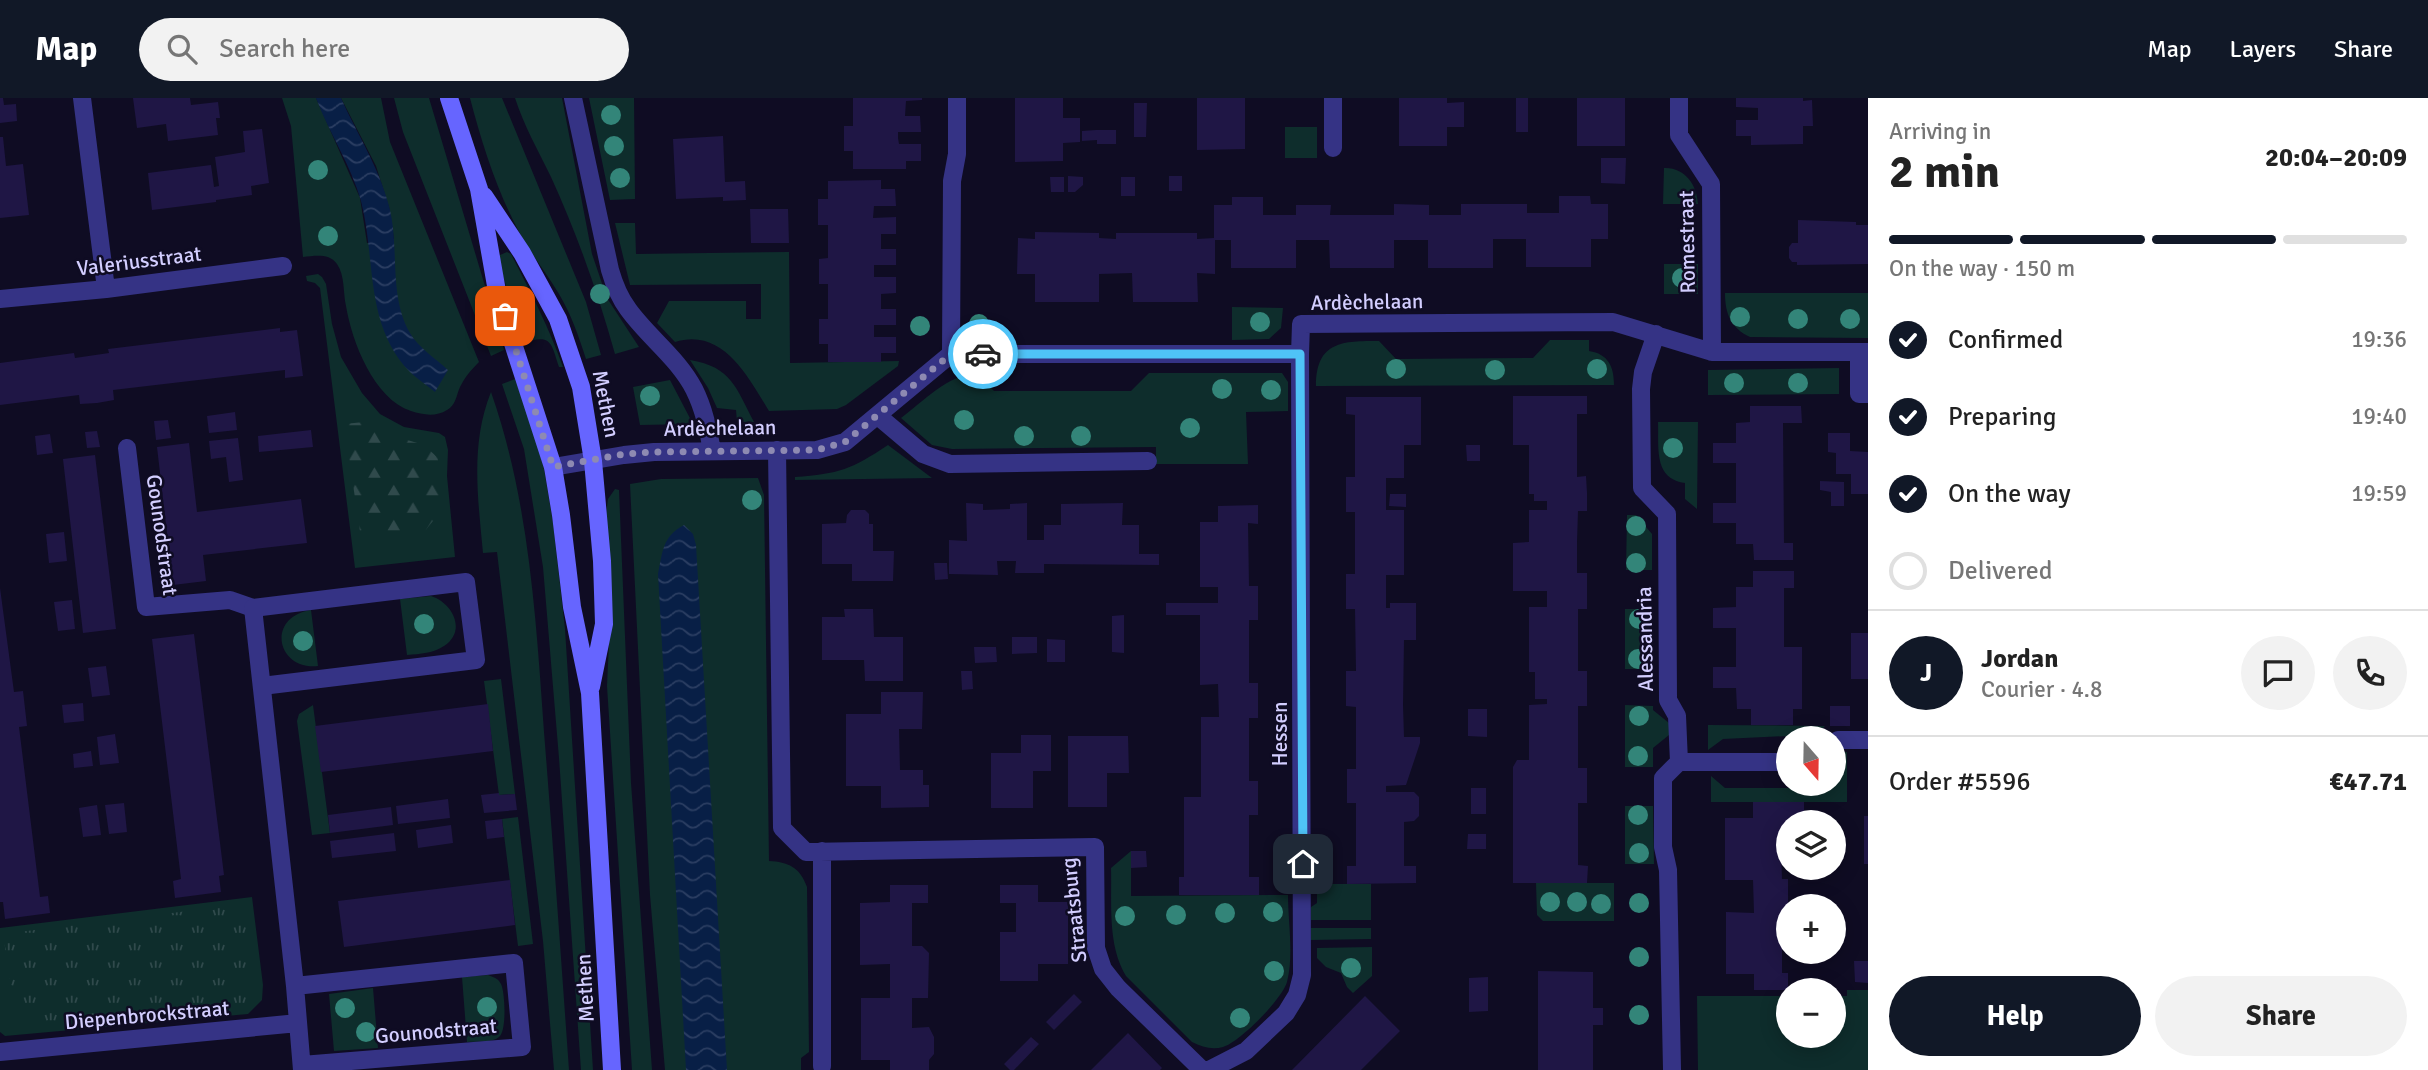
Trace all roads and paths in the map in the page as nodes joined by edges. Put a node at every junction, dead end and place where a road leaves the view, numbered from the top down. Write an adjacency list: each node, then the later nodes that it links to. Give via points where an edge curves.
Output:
1 (82, 98): 10 (street)
2 (449, 98): 8 (street, Methen)
3 (573, 98): 21 (street, via 616,290 693,387 706,417)
4 (957, 98): 15 (street)
5 (1333, 98): 7 (street)
6 (1679, 98): 13 (street, Romestraat, via 1679,135 1710,184)
7 (1333, 148)
8 (479, 189): 22 (street, Methen, via 522,253 558,319 578,372); 24 (street, Methen, via 498,297)
9 (283, 266): 10 (street, Valeriusstraat)
10 (106, 289): 11 (street, Valeriusstraat)
11 (0, 299)
12 (1656, 334): 13 (street, Ardèchelaan); 16 (street, Ardèchelaan, via 1613,322 1301,324); 30 (street, Alessandria, via 1641,389 1642,488 1667,514 1668,700 1677,716)
13 (1712, 352): 14 (street, Ardèchelaan)
14 (1864, 352): 17 (street, Ardèchelaan, via 1859,394)
15 (951, 354): 16 (street); 18 (street, Ardèchelaan)
16 (1300, 354): 40 (street, Hessen, via 1302,975 1286,1013 1246,1051)
17 (1868, 394)
18 (878, 416): 20 (street, Ardèchelaan, via 845,442 831,447); 23 (street, via 923,454 950,464)
19 (127, 448): 25 (street, Gounodstraat, via 146,607 230,600)
20 (777, 450): 21 (street, Ardèchelaan); 32 (street, Straatsburg, via 782,828 806,852)
21 (712, 451): 22 (street, Ardèchelaan, via 624,454)
22 (593, 461): 24 (street, Ardèchelaan); 27 (street, Methen, via 604,624)
23 (1148, 461)
24 (553, 467): 27 (street, Methen, via 572,607)
25 (253, 608): 26 (street, Gounodstraat); 26 (street, Gounodstraat, via 467,582 476,660)
26 (262, 686): 33 (street, Gounodstraat)
27 (590, 693): 38 (street, Methen)
28 (1846, 740): 29 (street)
29 (1868, 740)
30 (1679, 762): 31 (street); 41 (street, via 1662,778)
31 (1776, 762)
32 (822, 851): 36 (street); 39 (street, Straatsburg, via 1095,847 1096,948 1103,969)
33 (295, 986): 34 (street, Gounodstraat); 37 (street, Gounodstraat, via 514,963 522,1047)
34 (298, 1023): 35 (street, Diepenbrockstraat); 37 (street, Gounodstraat)
35 (0, 1052)
36 (822, 1066)
37 (302, 1067)
38 (612, 1070)
39 (1202, 1070)
40 (1209, 1070)
41 (1672, 1070)

